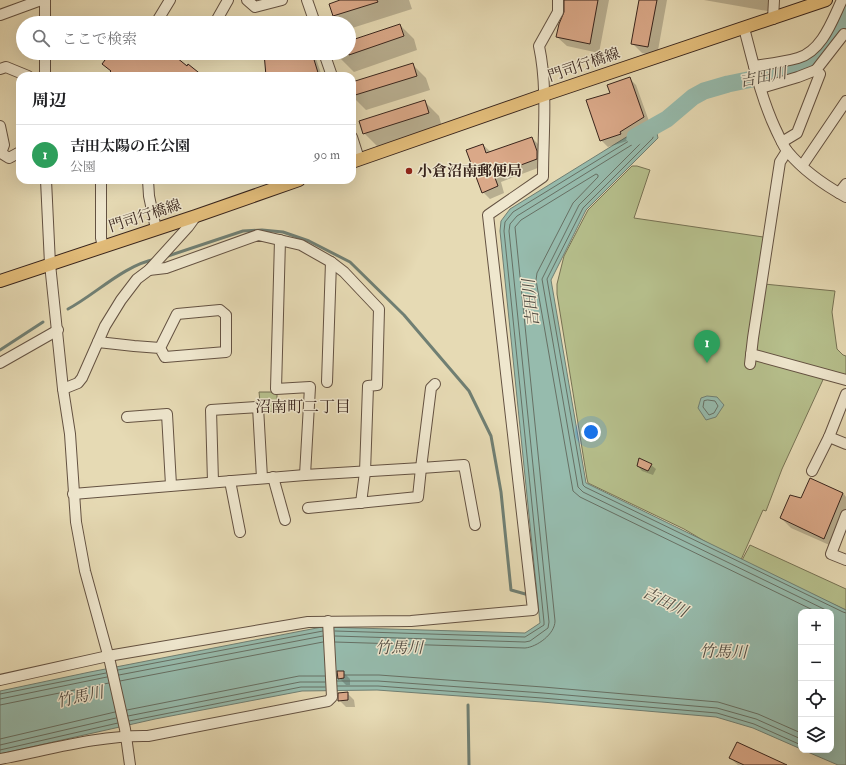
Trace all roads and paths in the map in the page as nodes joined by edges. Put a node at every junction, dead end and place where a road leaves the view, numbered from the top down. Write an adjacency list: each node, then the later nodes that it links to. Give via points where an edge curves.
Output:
1 (41, 0): 12 (street)
2 (45, 0): 13 (street)
3 (170, 0): 14 (street)
4 (228, 0): 15 (street)
5 (247, 0): 6 (street, via 255,7)
6 (282, 0)
7 (307, 0): 16 (street)
8 (558, 0): 29 (street, via 558,12 539,46)
9 (774, 0): 17 (street)
10 (826, 0): 17 (main road, 門司行橋線)
11 (842, 0): 22 (street, via 826,33 808,53 798,58)
12 (0, 16)
13 (45, 16)
14 (160, 16)
15 (219, 16)
16 (313, 16)
17 (772, 19): 18 (main road, 門司行橋線)
18 (744, 28): 22 (street); 29 (main road, 門司行橋線)
19 (845, 34): 24 (street)
20 (45, 60): 26 (street)
21 (326, 60): 27 (street)
22 (755, 68): 28 (street)
23 (0, 70): 25 (street, via 6,67)
24 (816, 70): 28 (street); 32 (street, via 820,74 797,134)
25 (18, 72)
26 (45, 72)
27 (331, 72)
28 (760, 85): 32 (street, via 771,119)
29 (544, 95): 34 (main road, 門司行橋線); 79 (street, via 543,177 488,214 533,610 411,621)
30 (846, 101): 35 (street)
31 (0, 126): 33 (street, via 4,145 1,153 9,158)
32 (784, 147): 35 (street); 54 (street, via 751,359)
33 (16, 154)
34 (356, 160)
35 (802, 166): 41 (street, via 819,181)
36 (46, 184): 47 (street)
37 (101, 184): 45 (street)
38 (148, 184): 43 (street)
39 (288, 184): 42 (main road, 門司行橋線)
40 (846, 184): 41 (street)
41 (843, 195)
42 (196, 216): 43 (main road, 門司行橋線); 48 (street)
43 (156, 229): 45 (main road, 門司行橋線)
44 (280, 240): 46 (street, via 301,245); 48 (street, via 258,235 166,268); 65 (street, via 276,389 310,387)
45 (103, 247): 47 (main road, 門司行橋線)
46 (331, 262): 55 (street); 64 (street, via 379,309 377,385 368,386)
47 (50, 264): 49 (main road, 門司行橋線); 50 (street)
48 (150, 268): 51 (street, via 137,279 121,300)
49 (0, 281)
50 (58, 330): 53 (street); 57 (street)
51 (98, 342): 52 (street); 57 (street, via 82,378 78,383)
52 (160, 348): 52 (street, via 165,357 226,352 226,315 220,310 177,314)
53 (0, 362)
54 (846, 380)
55 (327, 382)
56 (435, 384): 62 (street, via 431,388)
57 (63, 389): 71 (street, via 70,434)
58 (846, 394): 60 (street)
59 (127, 417): 70 (street, via 167,414)
60 (829, 437): 61 (street); 63 (street)
61 (846, 444)
62 (421, 468): 64 (street); 72 (street, via 418,497); 76 (street, via 464,465)
63 (812, 471)
64 (365, 472): 65 (street); 72 (street)
65 (305, 475): 66 (street)
66 (273, 477): 67 (street); 75 (street)
67 (262, 478): 68 (street); 69 (street, via 258,407 211,410)
68 (230, 481): 69 (street); 77 (street)
69 (213, 482): 70 (street)
70 (171, 486): 71 (street)
71 (73, 494): 80 (street, via 85,571)
72 (362, 503): 73 (street)
73 (308, 508)
74 (846, 515): 78 (street, via 831,554)
75 (285, 520)
76 (475, 524)
77 (240, 532)
78 (846, 560)
79 (328, 623): 80 (street, via 308,622); 82 (street, via 332,697 328,701 148,736)
80 (109, 659): 81 (street); 82 (street)
81 (0, 680)
82 (126, 732): 83 (street); 84 (street)
83 (0, 759)
84 (130, 765)

